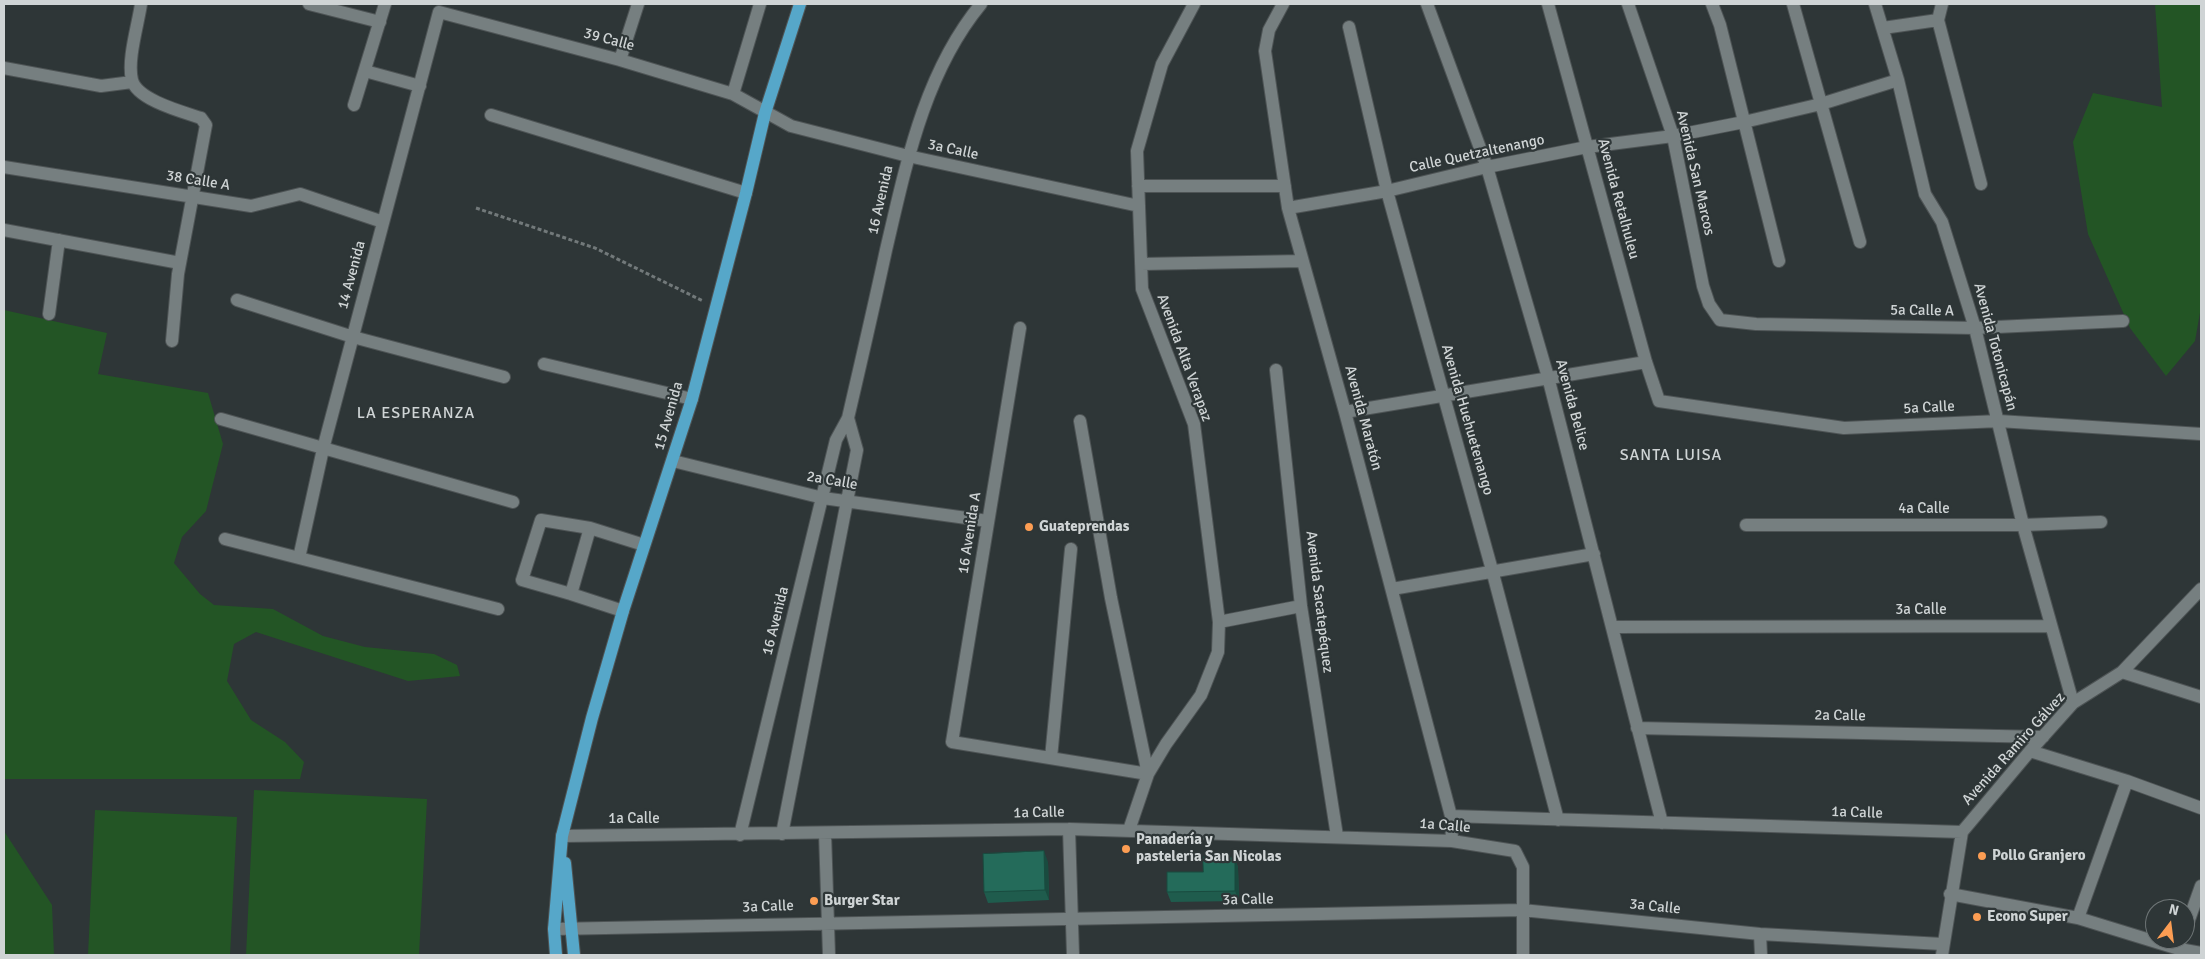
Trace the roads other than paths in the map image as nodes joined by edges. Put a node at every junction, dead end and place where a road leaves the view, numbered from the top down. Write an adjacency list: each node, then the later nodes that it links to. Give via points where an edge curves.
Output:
1 (142, 4): 26 (street, via 131,67)
2 (310, 4): 19 (street)
3 (385, 4): 19 (street)
4 (638, 4): 22 (street)
5 (760, 4): 28 (street)
6 (800, 4): 31 (main road, 15 Avenida)
7 (981, 4): 36 (street, 16 Avenida, via 965,23 937,74)
8 (1194, 4): 40 (street, Avenida Alta Verapaz, via 1162,64 1137,151)
9 (1283, 4): 41 (street, Avenida Maratón, via 1270,30 1265,51)
10 (1427, 4): 38 (street, Avenida Belice)
11 (1548, 4): 35 (street, Avenida Retalhuleu)
12 (1628, 4): 34 (street, Avenida San Marcos)
13 (1712, 4): 33 (street)
14 (1793, 4): 29 (street)
15 (1875, 4): 21 (street, Avenida Totonicapán)
16 (1942, 4): 18 (street)
17 (437, 8): 22 (street, 39 Calle); 27 (street, 14 Avenida)
18 (1938, 20): 21 (street); 39 (street)
19 (380, 22): 24 (street)
20 (1349, 27): 42 (street, Avenida Huehuetenango)
21 (1883, 28): 25 (street, Avenida Totonicapán)
22 (620, 60): 28 (street, 39 Calle)
23 (4, 68): 26 (street, via 101,86)
24 (364, 71): 27 (street); 30 (street)
25 (1898, 80): 29 (street, Calle Quetzaltenango); 60 (street, Avenida Totonicapán, via 1924,194 1942,222)
26 (132, 82): 44 (street, via 147,98 201,118 206,125)
27 (420, 86): 47 (street, 14 Avenida)
28 (733, 94): 31 (street, 39 Calle)
29 (1822, 104): 33 (street, Calle Quetzaltenango); 50 (street)
30 (354, 105)
31 (765, 113): 36 (street, 3a Calle, via 791,126); 43 (main road, 15 Avenida)
32 (491, 115): 43 (street)
33 (1744, 122): 34 (street, Calle Quetzaltenango); 52 (street)
34 (1673, 136): 35 (street, Calle Quetzaltenango); 57 (street, Avenida San Marcos, via 1704,286 1709,304)
35 (1587, 148): 38 (street, Calle Quetzaltenango); 63 (street, Avenida Retalhuleu)
36 (908, 156): 45 (street, 3a Calle); 72 (street, 16 Avenida)
37 (4, 167): 44 (street, 38 Calle A)
38 (1487, 167): 42 (street, Calle Quetzaltenango); 67 (street, Avenida Belice)
39 (1981, 184)
40 (1138, 186): 41 (street); 45 (street, Avenida Alta Verapaz)
41 (1285, 186): 46 (street, Avenida Maratón)
42 (1387, 191): 46 (street, Calle Quetzaltenango); 68 (street, Avenida Huehuetenango)
43 (746, 193): 69 (main road, 15 Avenida)
44 (192, 197): 47 (street, 38 Calle A, via 251,206 300,194); 53 (street)
45 (1139, 206): 54 (street, Avenida Alta Verapaz)
46 (1288, 208): 51 (street, Avenida Maratón)
47 (383, 222): 61 (street, 14 Avenida)
48 (4, 230): 49 (street)
49 (59, 240): 53 (street); 56 (street)
50 (1860, 242)
51 (1302, 261): 54 (street); 71 (street, Avenida Maratón)
52 (1779, 261)
53 (180, 263): 62 (street)
54 (1141, 264): 99 (street, Avenida Alta Verapaz, via 1142,289 1194,424)
55 (237, 300): 61 (street)
56 (49, 314)
57 (1720, 320): 60 (street, 5a Calle A, via 1756,324)
58 (2123, 322): 60 (street, 5a Calle A)
59 (1020, 328): 82 (street, 16 Avenida A)
60 (1975, 328): 75 (street, Avenida Totonicapán)
61 (353, 337): 66 (street); 77 (street, 14 Avenida)
62 (172, 341)
63 (1646, 362): 67 (street); 70 (street, Avenida Retalhuleu)
64 (544, 364): 69 (street)
65 (1276, 370): 96 (street, Avenida Sacatepéquez)
66 (504, 376)
67 (1548, 377): 68 (street); 90 (street, Avenida Belice)
68 (1444, 395): 71 (street); 92 (street, Avenida Huehuetenango)
69 (692, 399): 78 (main road, 15 Avenida)
70 (1659, 401): 75 (street, 5a Calle, via 1844,428)
71 (1345, 412): 93 (street, Avenida Maratón)
72 (848, 418): 79 (street, 16 Avenida, via 836,440); 80 (street, 16 Avenida, via 857,450)
73 (221, 419): 77 (street)
74 (1080, 420): 109 (street, via 1111,598)
75 (1999, 421): 76 (street, 5a Calle); 85 (street, Avenida Totonicapán)
76 (2201, 434)
77 (323, 449): 81 (street); 91 (street, 14 Avenida)
78 (673, 461): 79 (street, 2a Calle); 88 (main road, 15 Avenida)
79 (823, 498): 80 (street, 2a Calle); 120 (street, 16 Avenida)
80 (847, 501): 82 (street, 2a Calle); 119 (street, 16 Avenida)
81 (513, 502)
82 (988, 521): 108 (street, 16 Avenida A, via 952,742)
83 (2101, 522): 85 (street, 4a Calle)
84 (1746, 525): 85 (street, 4a Calle)
85 (2023, 525): 100 (street, Avenida Totonicapán)
86 (590, 528): 88 (street); 95 (street); 95 (street, via 540,520 522,580)
87 (224, 539): 91 (street)
88 (644, 545): 98 (main road, 15 Avenida)
89 (1071, 549): 108 (street)
90 (1594, 554): 92 (street); 101 (street, Avenida Belice)
91 (299, 558): 97 (street)
92 (1492, 570): 93 (street); 113 (street, Avenida Huehuetenango)
93 (1392, 589): 112 (street, Avenida Maratón)
94 (2201, 591): 102 (street, Avenida Ramiro Gálvez)
95 (570, 594): 98 (street)
96 (1302, 606): 99 (street); 122 (street, Avenida Sacatepéquez)
97 (498, 609)
98 (623, 611): 121 (main road, 15 Avenida)
99 (1219, 622): 109 (street, Avenida Alta Verapaz, via 1218,652 1201,695)
100 (2050, 626): 101 (street, 3a Calle); 104 (street, Avenida Totonicapán)
101 (1612, 627): 105 (street, Avenida Belice)
102 (2122, 672): 103 (street); 104 (street, Avenida Ramiro Gálvez)
103 (2201, 697)
104 (2073, 704): 106 (street, Avenida Ramiro Gálvez)
105 (1637, 728): 106 (street, 2a Calle); 114 (street, Avenida Belice)
106 (2043, 737): 107 (street, Avenida Ramiro Gálvez)
107 (2030, 751): 110 (street); 117 (street, Avenida Ramiro Gálvez)
108 (1052, 758): 109 (street)
109 (1148, 774): 116 (street, Avenida Alta Verapaz)
110 (2127, 781): 111 (street); 128 (street)
111 (2201, 808)
112 (1451, 816): 113 (street, 1a Calle); 123 (street, Avenida Maratón)
113 (1558, 820): 114 (street, 1a Calle)
114 (1662, 823): 117 (street, 1a Calle)
115 (1069, 829): 116 (street, 1a Calle); 118 (street, 1a Calle); 129 (street)
116 (1129, 830): 122 (street, 1a Calle)
117 (1962, 832): 125 (street)
118 (826, 833): 119 (street, 1a Calle); 130 (street)
119 (782, 834): 120 (street, 1a Calle)
120 (740, 835): 121 (street, 1a Calle)
121 (562, 836): 131 (main road); 132 (main road)
122 (1337, 836): 123 (street, 1a Calle)
123 (1452, 840): 127 (street, 1a Calle, via 1515,851 1523,867)
124 (2201, 886): 126 (street)
125 (1950, 894): 128 (street); 135 (street)
126 (2195, 903)
127 (1522, 910): 129 (street, 3a Calle); 133 (street, 3a Calle); 140 (street)
128 (2078, 918): 134 (street)
129 (1073, 920): 130 (street, 3a Calle); 139 (street)
130 (829, 922): 132 (street, 3a Calle); 138 (street)
131 (554, 929): 132 (street, 3a Calle); 136 (main road)
132 (572, 929): 137 (main road)
133 (1760, 934): 135 (street, 3a Calle); 141 (street)
134 (2145, 935)
135 (1942, 950)
136 (556, 955)
137 (574, 955)
138 (829, 955)
139 (1073, 955)
140 (1523, 955)
141 (1761, 955)

